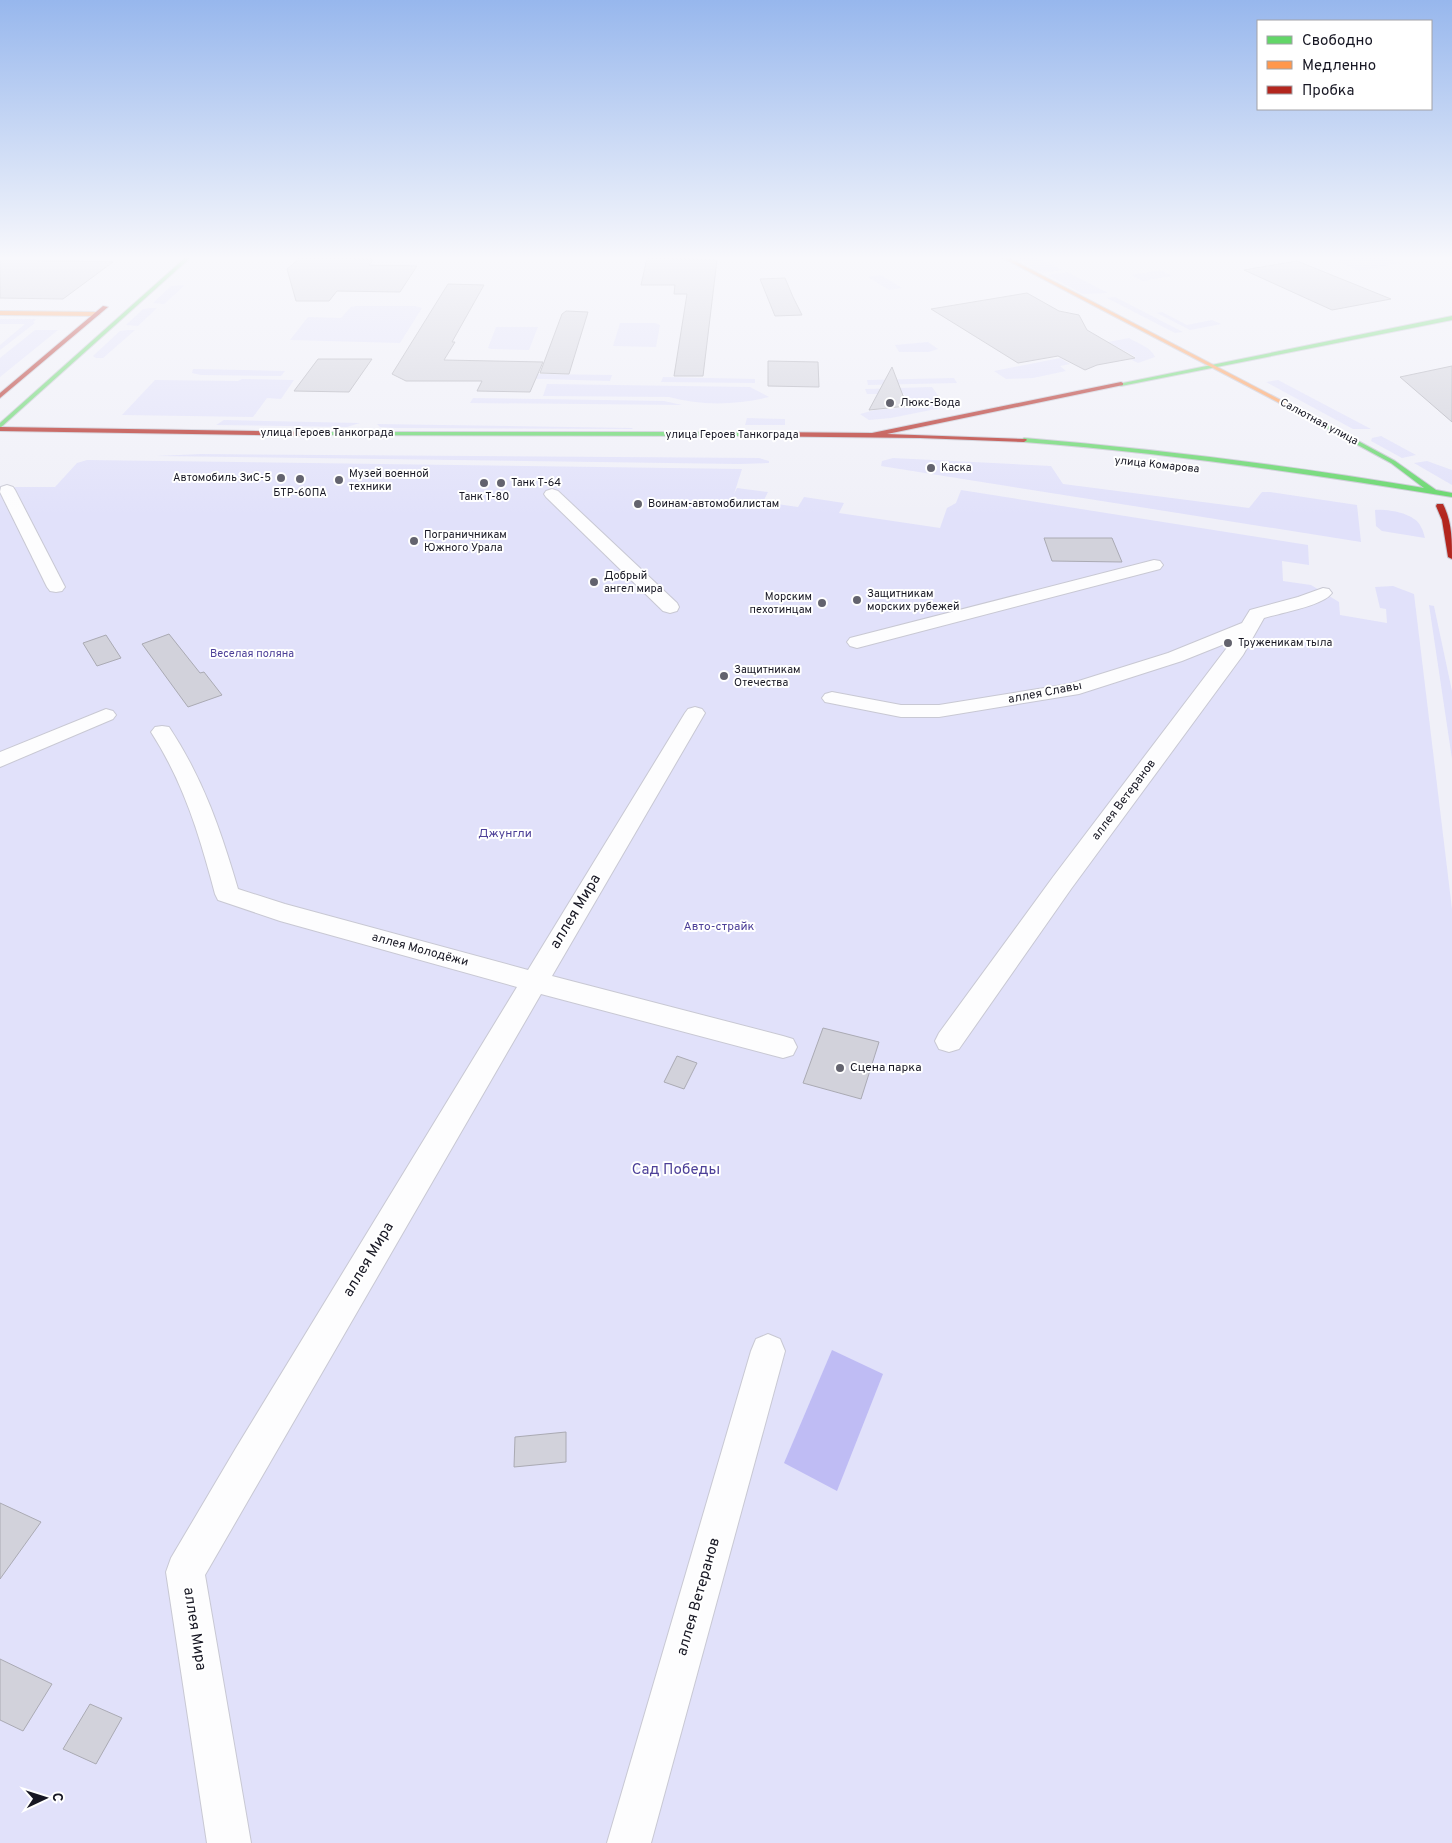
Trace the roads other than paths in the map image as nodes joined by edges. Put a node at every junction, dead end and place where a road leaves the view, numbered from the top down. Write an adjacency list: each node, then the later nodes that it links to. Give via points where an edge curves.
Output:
1 (62, 344): 6 (main road)
2 (91, 344): 7 (main road)
3 (1169, 344): 5 (main road, Салютная улица)
4 (1325, 344): 5 (main road, улица Героев Танкограда)
5 (1213, 367): 8 (main road, улица Героев Танкограда); 15 (main road, Салютная улица, via 1393,462)
6 (0, 396)
7 (0, 428): 8 (main road, улица Героев Танкограда)
8 (875, 434): 11 (main road); 15 (main road, улица Комарова, via 1122,448 1307,470)
9 (187, 444): 10 (main road, улица Героев Танкограда)
10 (803, 446)
11 (860, 448)
12 (1229, 473): 13 (main road)
13 (1284, 480)
14 (7, 490): 22 (street)
15 (1434, 492): 17 (main road, улица Комарова); 18 (main road)
16 (552, 494): 24 (street)
17 (1452, 495)
18 (1435, 505): 19 (main road); 20 (main road, via 1446,520)
19 (1452, 508)
20 (1452, 558)
21 (1154, 565): 26 (street)
22 (56, 588)
23 (1323, 593): 25 (street, аллея Ветеранов, via 1257,614)
24 (670, 607)
25 (1250, 627): 27 (street, аллея Славы, via 1175,657 1072,690 939,711 901,711); 33 (street, аллея Ветеранов)
26 (857, 642)
27 (832, 698)
28 (695, 713): 32 (street, аллея Мира)
29 (106, 715): 31 (street)
30 (162, 732): 32 (street, аллея Молодёжи, via 176,752 204,812 227,894 280,912)
31 (0, 760)
32 (534, 982): 34 (street, аллея Молодёжи); 36 (street, аллея Мира, via 185,1572)
33 (950, 1041)
34 (783, 1047)
35 (768, 1351): 37 (street, аллея Ветеранов)
36 (229, 1843)
37 (629, 1843)

